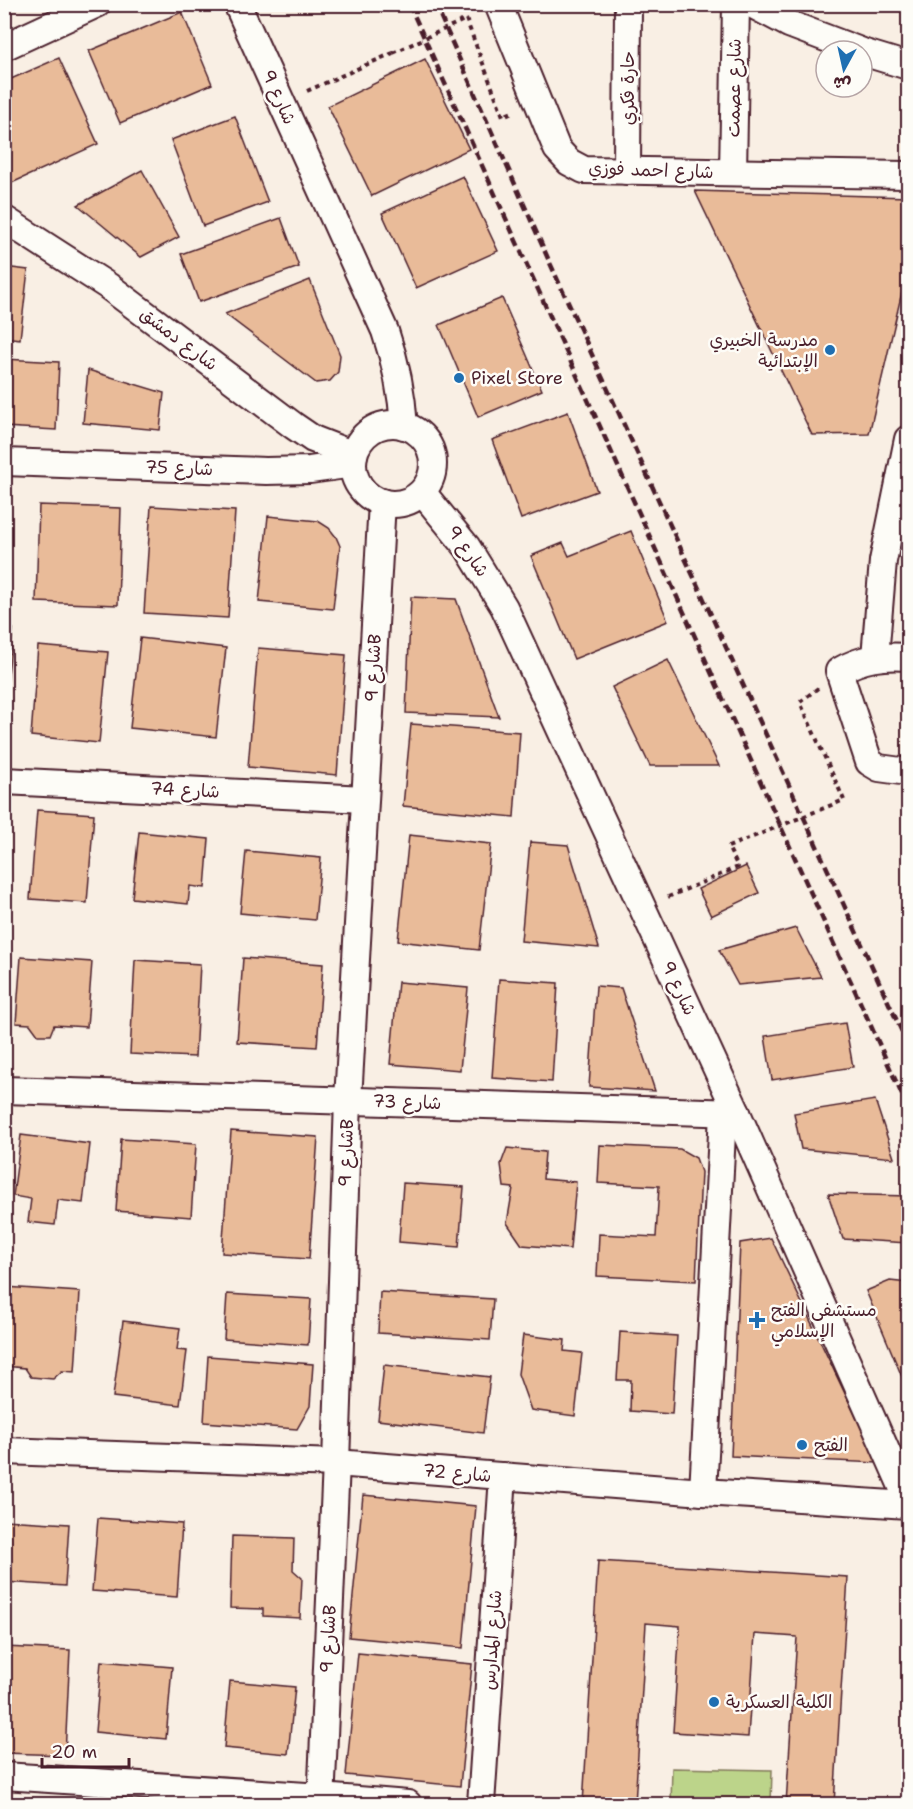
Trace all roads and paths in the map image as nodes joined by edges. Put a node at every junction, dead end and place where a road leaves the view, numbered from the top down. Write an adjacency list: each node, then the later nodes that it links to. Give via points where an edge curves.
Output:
1 (97, 4): 10 (street)
2 (237, 4): 13 (street, شارع 9)
3 (498, 4): 14 (street, شارع احمد فوزي, via 557,149 568,162 584,170)
4 (628, 4): 14 (street, حارة فكري)
5 (736, 4): 15 (street, شارع عصمت)
6 (751, 4): 7 (street)
7 (791, 14): 9 (street)
8 (466, 19): 13 (path, bridge)
9 (838, 39)
10 (4, 47)
11 (874, 55): 12 (street)
12 (909, 66)
13 (281, 103): 18 (street, شارع 9, via 385,331 396,362)
14 (627, 171): 15 (street, شارع احمد فوزي)
15 (733, 172): 16 (street, شارع احمد فوزي)
16 (909, 175)
17 (4, 219): 20 (street, شارع دمشق, via 108,286 294,426)
18 (404, 426): 20 (street, via 392,424 368,433 359,443); 22 (street, via 419,433 434,462 431,478)
19 (909, 439): 23 (street)
20 (354, 459): 21 (street, شارع 75, via 310,470 266,471); 24 (street, via 357,480 367,494)
21 (4, 462)
22 (422, 492): 24 (street, via 396,504); 31 (street, شارع 9, via 467,546 504,607)
23 (903, 495): 25 (street, via 883,561)
24 (382, 502): 30 (street, شارع 9B)
25 (875, 657): 26 (street); 28 (street, via 839,671 869,762 879,768)
26 (909, 657)
27 (800, 702): 31 (path, bridge, via 844,800 728,847 738,867)
28 (909, 772)
29 (4, 781): 30 (street, شارع 74)
30 (365, 799): 33 (street, شارع 9B)
31 (643, 908): 34 (street, شارع 9)
32 (4, 1090): 33 (street, شارع 73)
33 (348, 1100): 34 (street, شارع 73); 36 (street, شارع 9B)
34 (730, 1113): 38 (street); 39 (street, شارع 9)
35 (4, 1451): 36 (street, شارع 72)
36 (336, 1463): 37 (street, شارع 72); 42 (street, شارع 9B)
37 (503, 1476): 38 (street, شارع 72); 44 (street, شارع المدارس)
38 (703, 1492): 40 (street, شارع 72)
39 (909, 1500)
40 (909, 1505)
41 (4, 1776): 42 (street)
42 (321, 1801): 43 (street)
43 (408, 1804)
44 (481, 1804)

